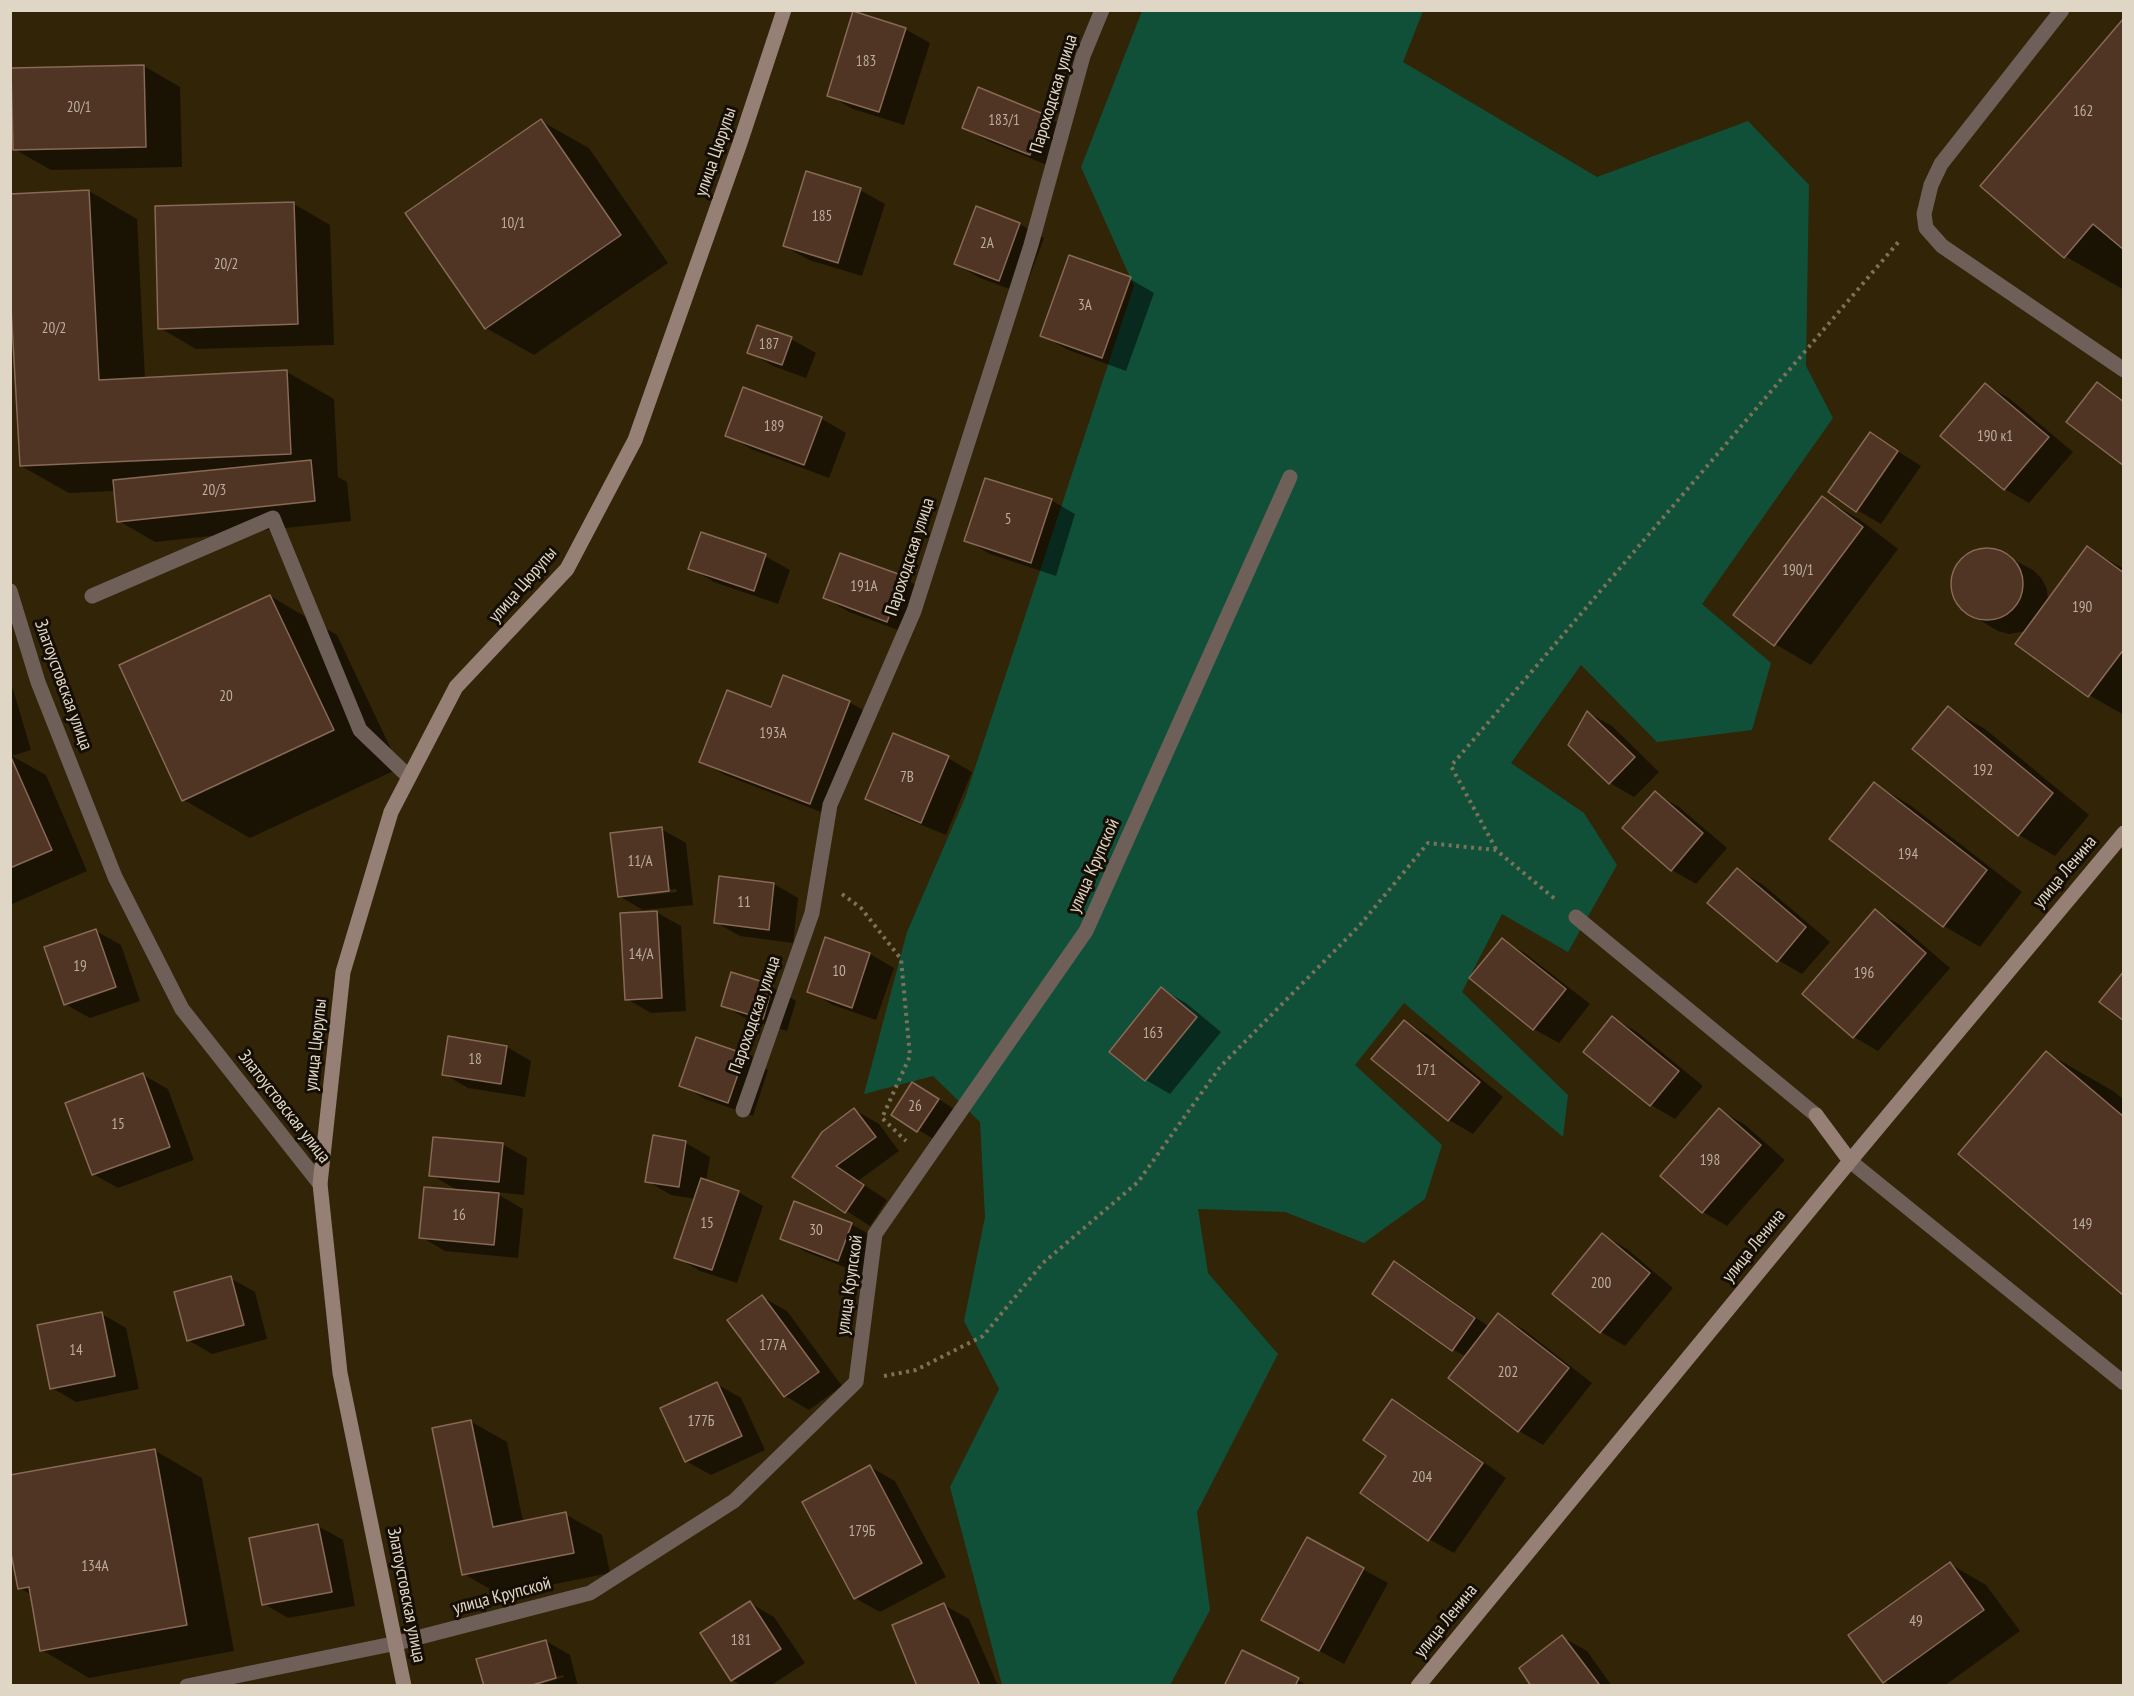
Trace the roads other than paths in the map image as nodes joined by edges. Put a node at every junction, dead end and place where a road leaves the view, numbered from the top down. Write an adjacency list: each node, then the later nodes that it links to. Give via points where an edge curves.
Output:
1 (784, 10): 8 (street, улица Цюрупы, via 635,440 567,569 456,687)
2 (1102, 10): 11 (street, Пароходская улица, via 1083,56 1031,245 915,611 831,805 812,913)
3 (2062, 10): 4 (street, via 1941,165 1924,214 1926,228 1942,246)
4 (2124, 370)
5 (1290, 477): 15 (street, улица Крупской, via 1086,931 875,1234 856,1382 734,1501 590,1593)
6 (10, 591): 13 (street, Златоустовская улица, via 38,682 115,877 182,1009)
7 (92, 596): 8 (street, via 273,518 360,730)
8 (409, 777): 13 (street, улица Цюрупы, via 391,812 344,972)
9 (2124, 833): 12 (street, улица Ленина)
10 (1576, 917): 12 (street, via 1816,1115)
11 (742, 1110)
12 (1850, 1161): 14 (street); 18 (street, улица Ленина)
13 (320, 1184): 15 (street, Златоустовская улица, via 340,1373)
14 (2124, 1383)
15 (397, 1643): 16 (street, улица Крупской); 17 (street, Златоустовская улица)
16 (187, 1686)
17 (405, 1686)
18 (1418, 1686)

